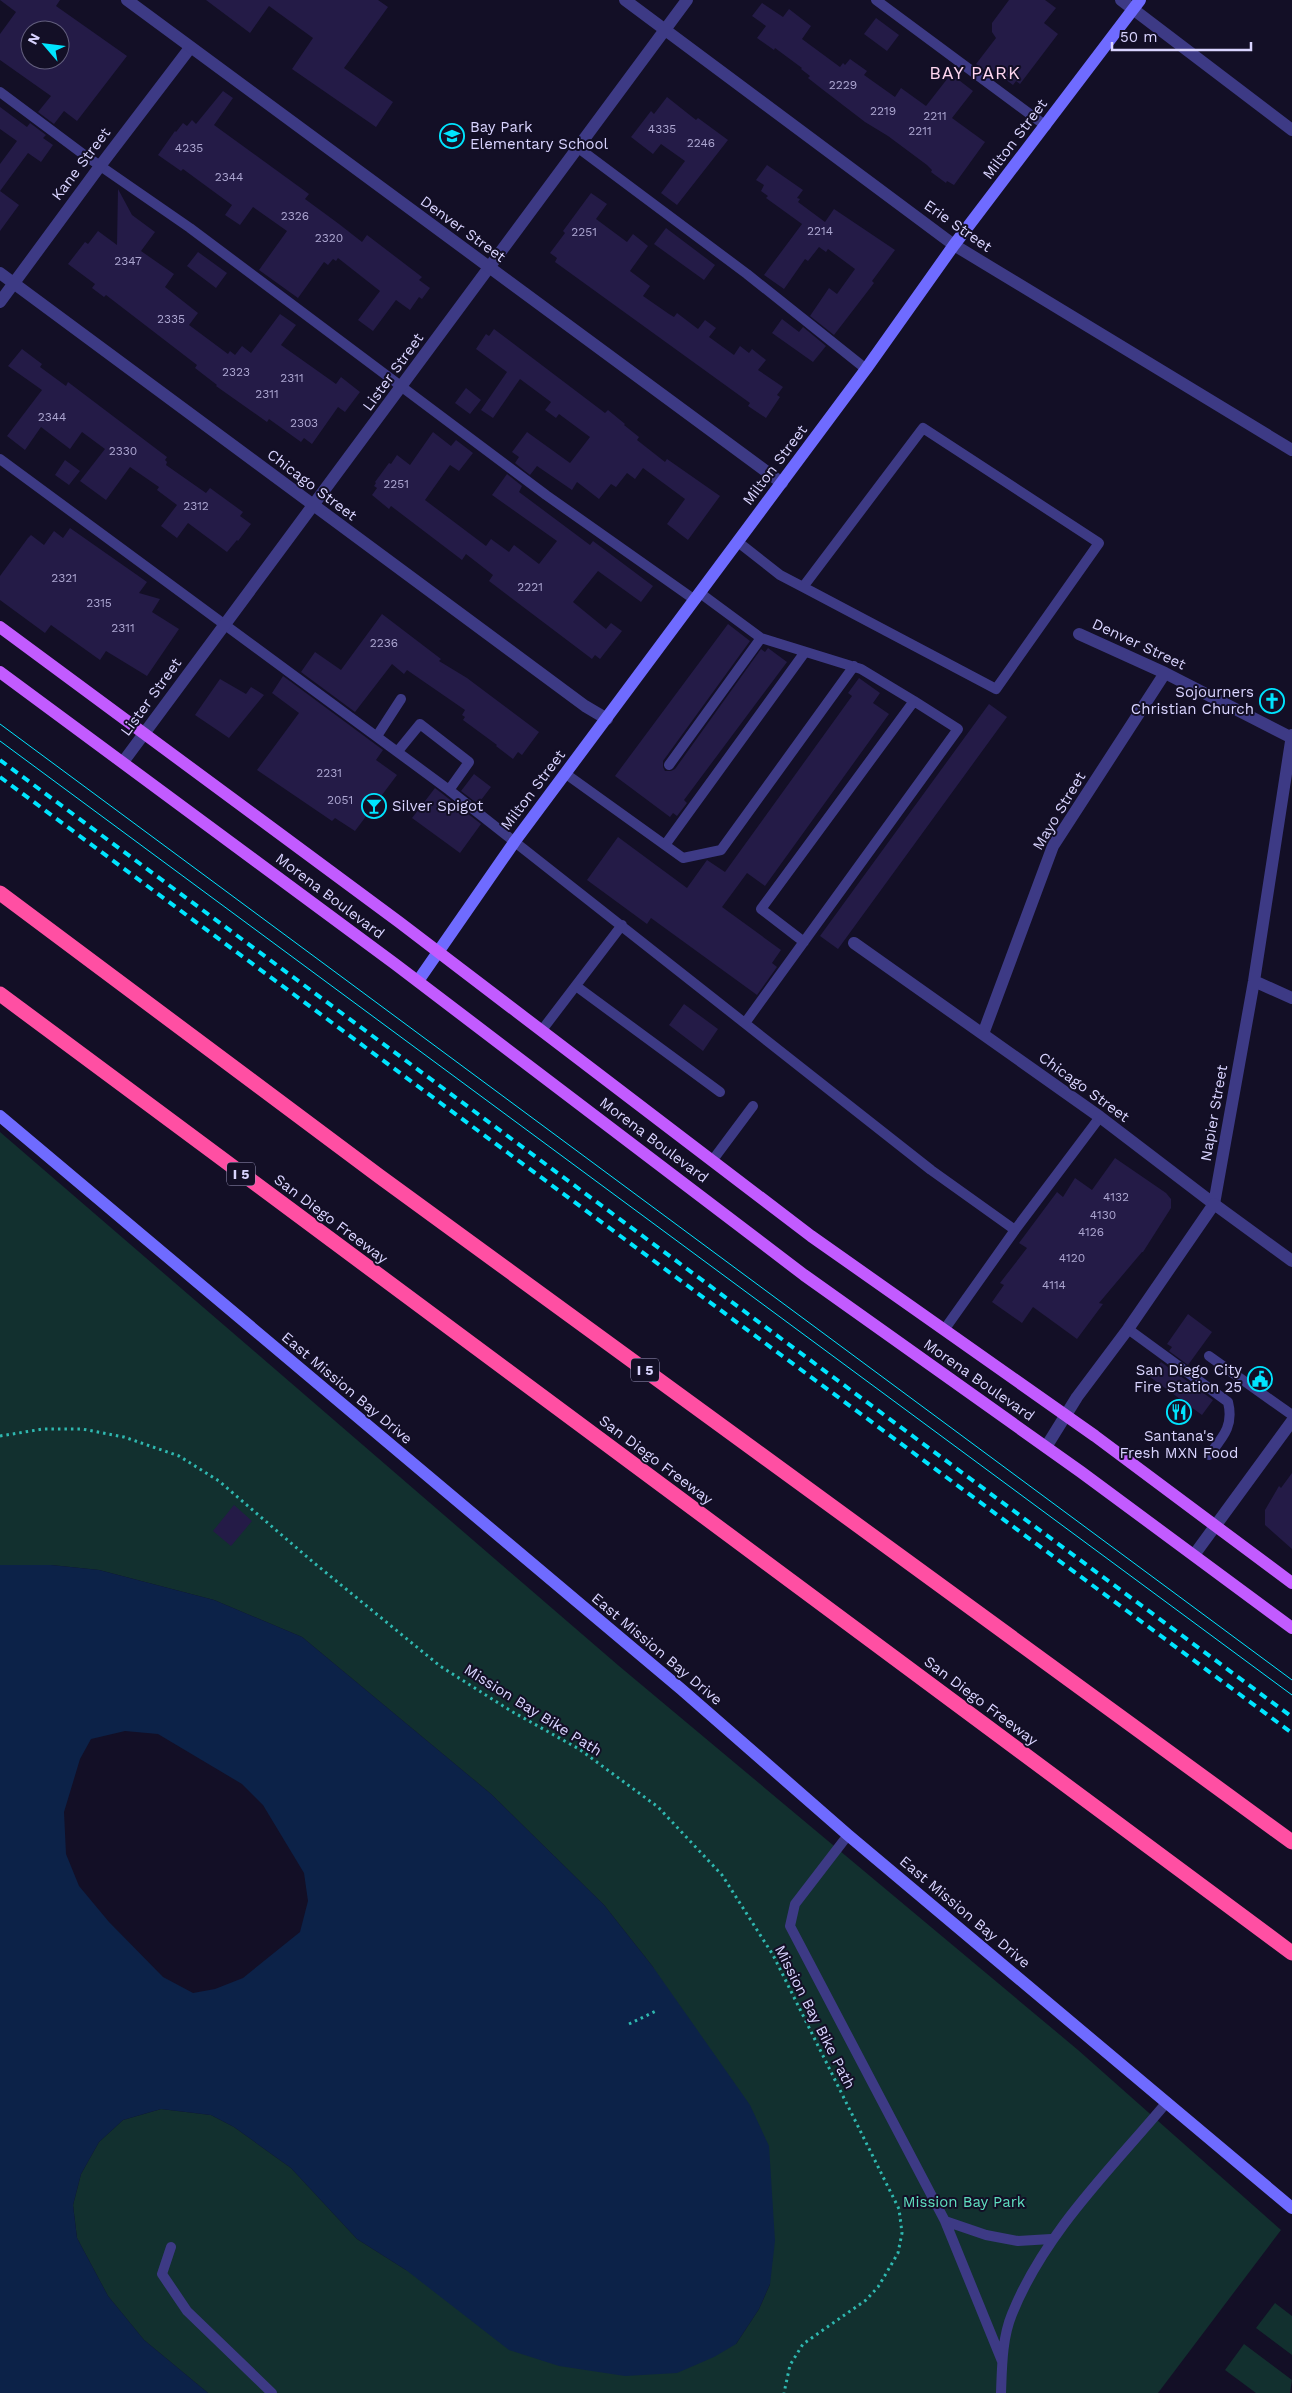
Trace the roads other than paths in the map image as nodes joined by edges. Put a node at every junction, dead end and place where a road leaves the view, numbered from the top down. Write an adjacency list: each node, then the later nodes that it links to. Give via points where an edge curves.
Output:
1 (127, 0): 8 (street, Denver Street)
2 (625, 0): 7 (street, Erie Street)
3 (686, 0): 7 (street, Lister Street)
4 (876, 0): 10 (lane)
5 (1121, 0): 6 (street)
6 (1136, 5): 10 (main road, Milton Street); 11 (street)
7 (664, 29): 12 (street, Lister Street); 14 (street, Erie Street)
8 (190, 48): 13 (street, Kane Street); 15 (street, Denver Street)
9 (0, 92): 13 (lane)
10 (1046, 126): 14 (main road, Milton Street)
11 (1292, 130)
12 (577, 147): 15 (street, Lister Street); 19 (lane, via 747,274)
13 (100, 166): 17 (street, Kane Street); 20 (lane, via 190,228)
14 (954, 245): 19 (main road, Milton Street); 21 (street, Erie Street)
15 (489, 268): 20 (street, Lister Street); 23 (street, Denver Street)
16 (0, 273): 17 (street, Chicago Street)
17 (13, 283): 18 (street, Kane Street); 24 (street, Chicago Street)
18 (0, 302)
19 (866, 369): 23 (main road, Milton Street)
20 (402, 388): 24 (street, Lister Street); 27 (lane, via 546,494)
21 (1292, 450)
22 (0, 459): 28 (lane)
23 (782, 483): 25 (main road, Milton Street)
24 (312, 505): 28 (street, Lister Street); 38 (street, Chicago Street)
25 (738, 542): 26 (lane, via 780,575); 27 (main road, Milton Street)
26 (803, 587): 26 (lane, via 996,689 1099,543 923,428)
27 (698, 596): 31 (lane); 38 (main road, Milton Street)
28 (225, 624): 39 (street, Lister Street); 40 (lane)
29 (0, 627): 39 (main road, Morena Boulevard)
30 (1079, 634): 35 (street, Denver Street)
31 (760, 638): 32 (lane); 44 (lane)
32 (805, 652): 33 (lane); 48 (lane)
33 (854, 666): 37 (lane); 48 (lane, via 721,850 683,858)
34 (0, 672): 43 (main road, Morena Boulevard)
35 (1165, 673): 41 (street, Denver Street); 61 (street, Mayo Street, via 1052,846)
36 (401, 699): 40 (lane)
37 (914, 701): 51 (lane, via 761,909); 51 (lane, via 958,729)
38 (607, 719): 45 (main road, Milton Street)
39 (144, 733): 43 (street, Lister Street); 53 (main road, Morena Boulevard)
40 (377, 736): 42 (lane)
41 (1292, 737): 55 (street, Napier Street)
42 (398, 751): 46 (lane); 46 (lane, via 420,724 469,762)
43 (123, 762): 54 (main road, Morena Boulevard)
44 (669, 765)
45 (566, 774): 47 (main road, Milton Street); 48 (lane)
46 (449, 790): 47 (lane)
47 (515, 841): 50 (lane); 53 (main road, Milton Street)
48 (665, 845)
49 (0, 893): 83 (highway, I 5, via 379,1176)
50 (622, 925): 56 (lane); 59 (lane)
51 (804, 942): 59 (lane)
52 (854, 943): 61 (street, Chicago Street)
53 (438, 951): 54 (main road, Milton Street); 60 (main road, Morena Boulevard)
54 (418, 981): 76 (main road, Morena Boulevard, via 804,1275)
55 (1254, 981): 58 (street); 67 (street, Napier Street)
56 (576, 986): 60 (lane); 62 (lane)
57 (0, 994): 84 (highway, San Diego Freeway / I 5)
58 (1292, 998)
59 (746, 1024): 68 (lane, via 931,1170)
60 (542, 1030): 66 (main road, Morena Boulevard)
61 (983, 1034): 65 (street, Chicago Street)
62 (720, 1092)
63 (753, 1106): 66 (lane)
64 (0, 1116): 82 (main road, East Mission Bay Drive, via 674,1683)
65 (1100, 1117): 67 (street, Chicago Street); 68 (lane)
66 (712, 1161): 71 (main road, Morena Boulevard)
67 (1214, 1204): 69 (street, Chicago Street); 70 (street, Napier Street)
68 (1015, 1230): 71 (lane)
69 (1292, 1261)
70 (1128, 1329): 74 (street, Napier Street); 77 (lane, via 1228,1402 1229,1426)
71 (944, 1330): 74 (main road, Morena Boulevard)
72 (1209, 1356): 73 (lane)
73 (1292, 1414)
74 (1066, 1416): 76 (street, Napier Street); 78 (main road, Morena Boulevard)
75 (1292, 1421): 78 (street)
76 (1046, 1447): 79 (main road, Morena Boulevard)
77 (1209, 1455)
78 (1214, 1526): 79 (street); 80 (main road, Morena Boulevard)
79 (1194, 1555): 81 (main road, Morena Boulevard)
80 (1292, 1583)
81 (1292, 1628)
82 (848, 1835): 85 (main road, East Mission Bay Drive); 87 (lane, via 795,1904 790,1926)
83 (1292, 1842)
84 (1292, 1953)
85 (1167, 2102): 86 (main road, East Mission Bay Drive); 88 (lane)
86 (1292, 2208)
87 (945, 2221): 88 (lane, via 986,2235 1018,2241); 90 (lane)
88 (1052, 2239): 90 (lane, via 1011,2315)
89 (171, 2247): 91 (lane, via 162,2274 187,2312)
90 (1002, 2361): 92 (lane)
91 (272, 2393)
92 (1001, 2393)

